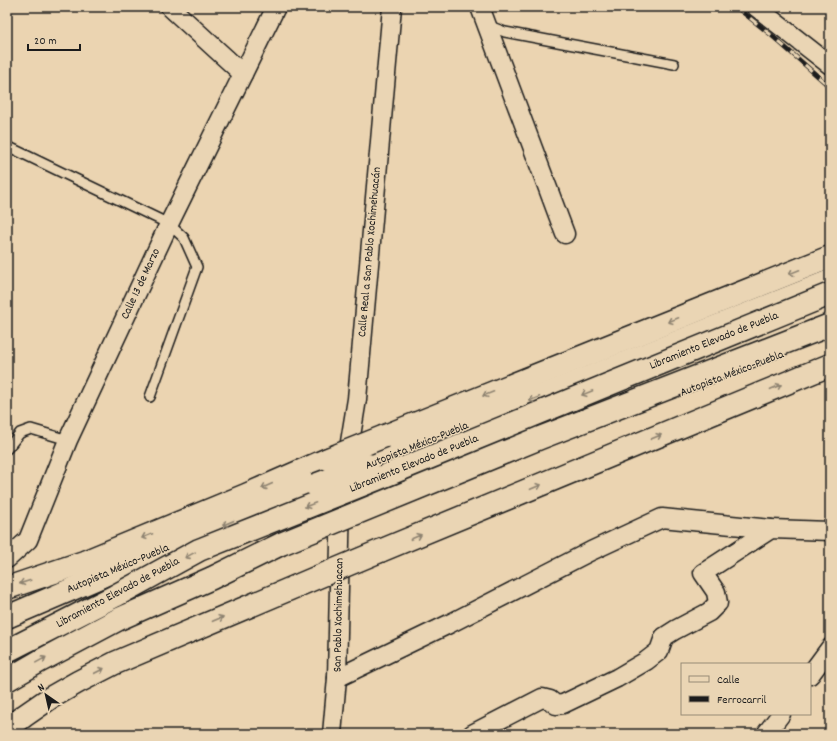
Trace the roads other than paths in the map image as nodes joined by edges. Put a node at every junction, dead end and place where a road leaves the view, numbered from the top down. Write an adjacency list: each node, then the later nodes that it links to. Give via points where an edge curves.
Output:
1 (170, 7): 10 (street)
2 (276, 7): 10 (street, Calle 13 de Marzo)
3 (392, 7): 23 (street, Calle Real a San Pablo Xochimehuacán, via 357,399)
4 (480, 7): 7 (street)
5 (756, 7): 6 (street)
6 (769, 13): 9 (street)
7 (486, 24): 8 (lane, via 505,32); 13 (street)
8 (674, 64)
9 (830, 65)
10 (242, 74): 12 (street, Calle 13 de Marzo)
11 (7, 146): 12 (lane)
12 (169, 224): 20 (lane, via 184,238 197,267); 21 (street, Calle 13 de Marzo)
13 (564, 234)
14 (830, 257): 27 (main road, one-way to 27, bridge, via 328,459 84,562)
15 (830, 281): 28 (main road, Autopista México-Puebla, one-way to 28, bridge, via 315,485)
16 (830, 294): 30 (main road, Libramiento Elevado de Puebla, one-way to 30, bridge, via 199,550)
17 (830, 325): 34 (main road, Libramiento Elevado de Puebla, one-way to 17, bridge, via 119,619 281,544 540,438)
18 (830, 335): 31 (main road, Autopista México-Puebla, via 330,532)
19 (830, 365): 35 (main road, one-way to 19, bridge, via 134,654)
20 (150, 397)
21 (68, 440): 22 (lane, via 31,429 20,433); 26 (street, Calle 13 de Marzo, via 28,540)
22 (7, 449)
23 (341, 497): 33 (street, San Pablo Xochimehuacan)
24 (771, 529): 25 (street); 33 (street, via 662,518); 40 (street, via 704,573 716,592 718,603 709,612 664,637 659,652 646,661 563,704 556,705 542,698)
25 (830, 532)
26 (7, 558)
27 (7, 588)
28 (7, 617)
29 (830, 648): 32 (street)
30 (7, 651)
31 (7, 654)
32 (811, 674)
33 (337, 678): 39 (street, San Pablo Xochimehuacan)
34 (7, 680)
35 (78, 682): 37 (main road); 38 (main road)
36 (780, 715): 41 (street)
37 (7, 729)
38 (20, 734)
39 (332, 734)
40 (472, 734)
41 (766, 734)

